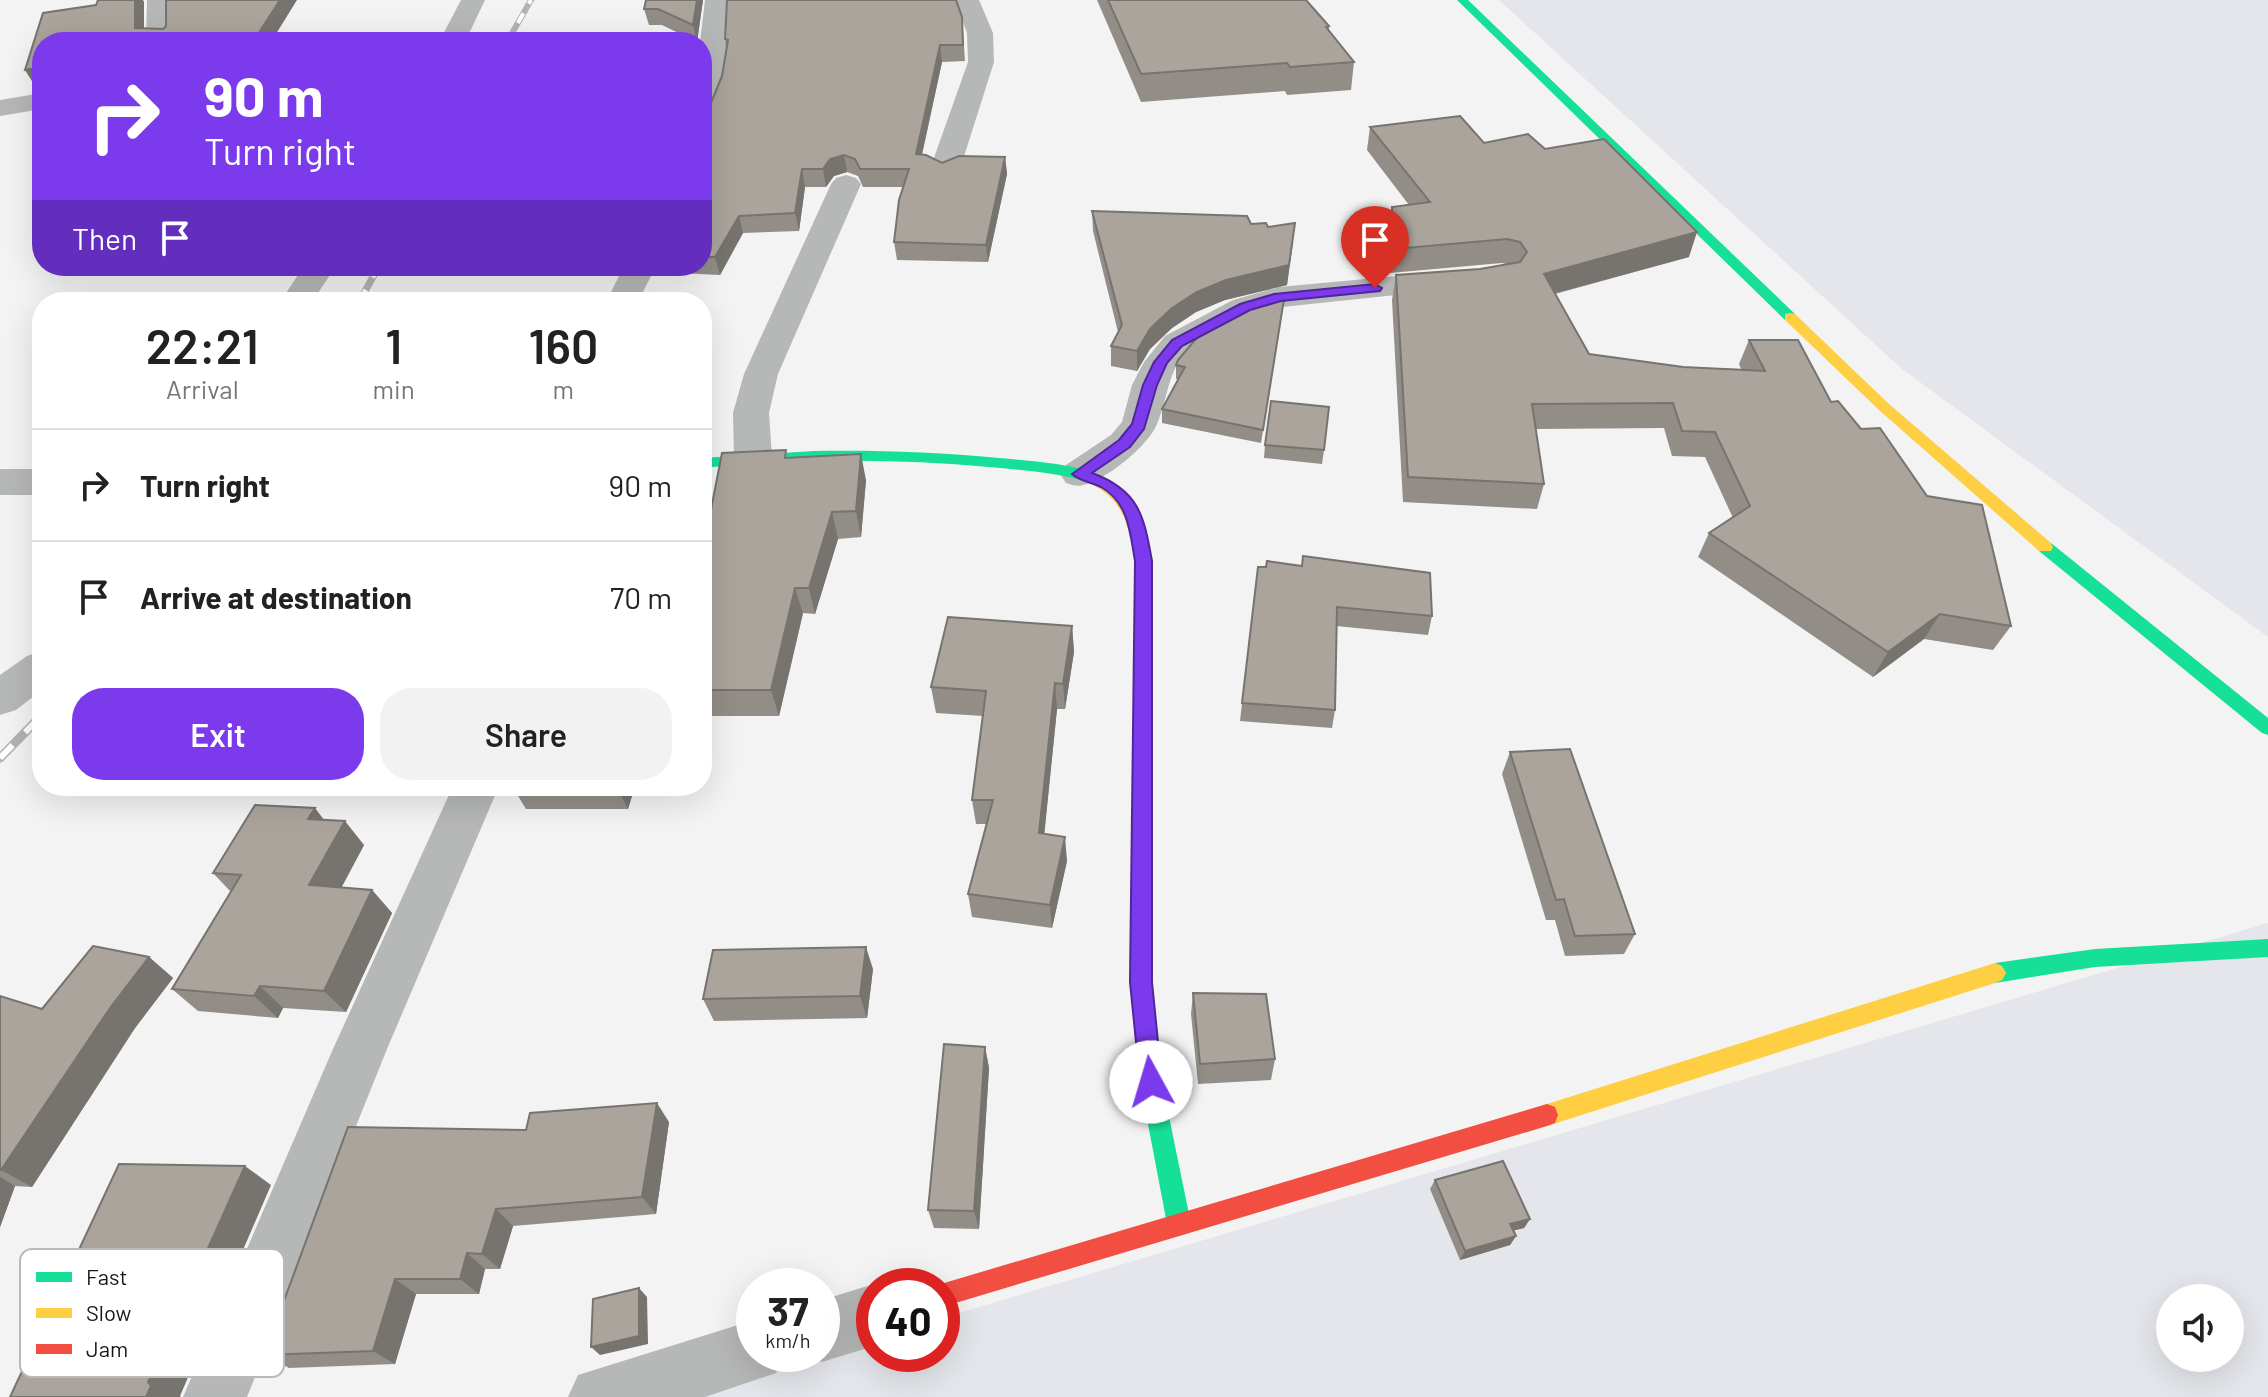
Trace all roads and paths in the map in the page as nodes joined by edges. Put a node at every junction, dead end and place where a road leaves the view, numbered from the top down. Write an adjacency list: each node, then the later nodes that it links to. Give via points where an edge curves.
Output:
1 (159, 0): 6 (street)
2 (473, 0): 7 (street)
3 (717, 0): 8 (street)
4 (967, 0): 11 (street, via 980,33 981,62)
5 (1462, 0): 21 (street, via 1884,407 2028,533)
6 (160, 32)
7 (457, 32)
8 (712, 58)
9 (32, 103): 10 (street)
10 (0, 108)
11 (945, 169)
12 (846, 184): 14 (street, via 761,374 751,413)
13 (1486, 277): 16 (street, via 1279,297 1245,307 1177,343 1150,385 1139,425 1124,443)
14 (753, 457): 15 (street); 16 (street, via 878,452)
15 (712, 462)
16 (1079, 474): 24 (street, via 1108,484 1126,500 1137,520 1143,561 1141,982 1151,1082)
17 (0, 482): 18 (street)
18 (32, 482)
19 (32, 674): 20 (street)
20 (0, 698)
21 (2268, 728)
22 (472, 796): 25 (street)
23 (2268, 948): 24 (street, via 2095,958 1988,974 1479,1137)
24 (1179, 1224): 26 (street)
25 (276, 1249)
26 (960, 1290)
27 (736, 1356): 30 (street)
28 (223, 1377): 29 (street)
29 (215, 1397)
30 (600, 1397)

